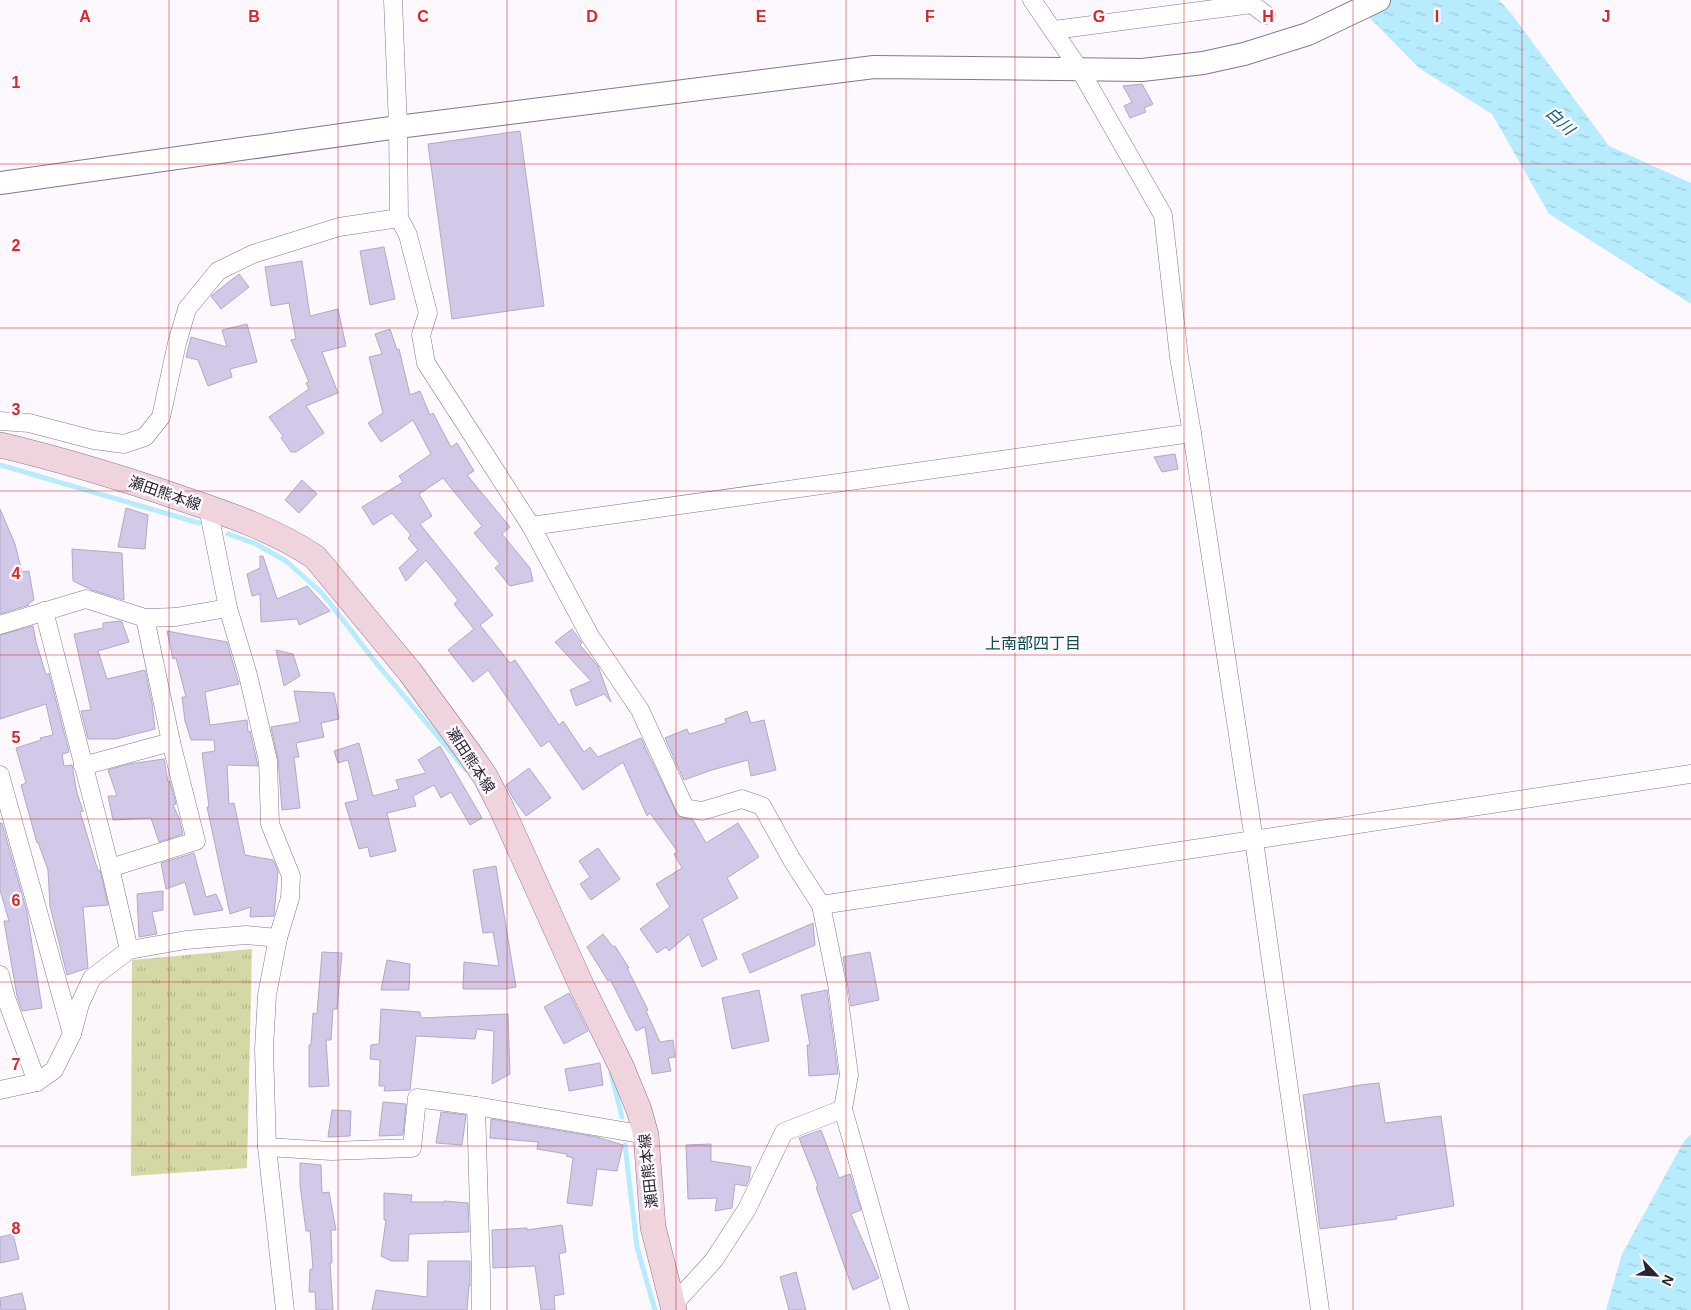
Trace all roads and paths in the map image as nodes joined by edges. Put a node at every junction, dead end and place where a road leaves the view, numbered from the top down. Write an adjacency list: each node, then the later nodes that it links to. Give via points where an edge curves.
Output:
1 (393, 0): 7 (street)
2 (1032, 0): 5 (street)
3 (1379, 0): 6 (street, via 1308,34 1244,54 1203,63 1142,70)
4 (1266, 15): 5 (street, via 1252,4)
5 (1054, 30): 6 (street)
6 (1080, 70): 7 (street, via 874,67); 11 (street, via 1163,215 1179,357)
7 (398, 127): 8 (street); 9 (street)
8 (0, 183)
9 (399, 218): 10 (street, via 339,227 254,254 218,271 187,309 161,417 145,437 124,444 94,440 29,423); 14 (street, via 408,235 428,313 421,336 426,363)
10 (0, 421)
11 (1192, 433): 14 (street); 23 (street)
12 (0, 445): 13 (main road, 瀬田熊本線, via 135,482)
13 (208, 508): 15 (street); 35 (main road, 瀬田熊本線, via 266,530 315,557 410,672 469,753 500,805 621,1066)
14 (531, 526): 25 (street, via 590,636 640,710 685,808 702,811 742,799 762,806)
15 (228, 608): 17 (street, via 176,617); 26 (street, via 268,761 270,824 291,876 290,898)
16 (44, 611): 17 (street, via 86,599); 18 (street); 20 (street)
17 (145, 618): 19 (street)
18 (0, 625)
19 (171, 742): 20 (street); 24 (street, via 196,840)
20 (83, 766): 24 (street)
21 (1691, 774): 23 (street)
22 (0, 776): 30 (street)
23 (1254, 840): 25 (street); 41 (street)
24 (110, 868): 27 (street)
25 (821, 905): 34 (street, via 837,984 849,1075)
26 (278, 938): 27 (street, via 246,935 186,940); 36 (street, via 267,995 264,1049)
27 (129, 950): 30 (street, via 92,978 80,1004)
28 (0, 975): 29 (street)
29 (3, 999): 31 (street)
30 (72, 1034): 31 (street, via 54,1070)
31 (37, 1082): 32 (street)
32 (0, 1090)
33 (476, 1106): 35 (street); 36 (street, via 417,1098 412,1148 331,1150); 39 (street)
34 (844, 1109): 37 (street, via 784,1132 742,1217 714,1260); 40 (street)
35 (646, 1135): 37 (main road, 瀬田熊本線, via 653,1227)
36 (267, 1146): 38 (street)
37 (674, 1308)
38 (284, 1310)
39 (481, 1310)
40 (900, 1310)
41 (1320, 1310)

